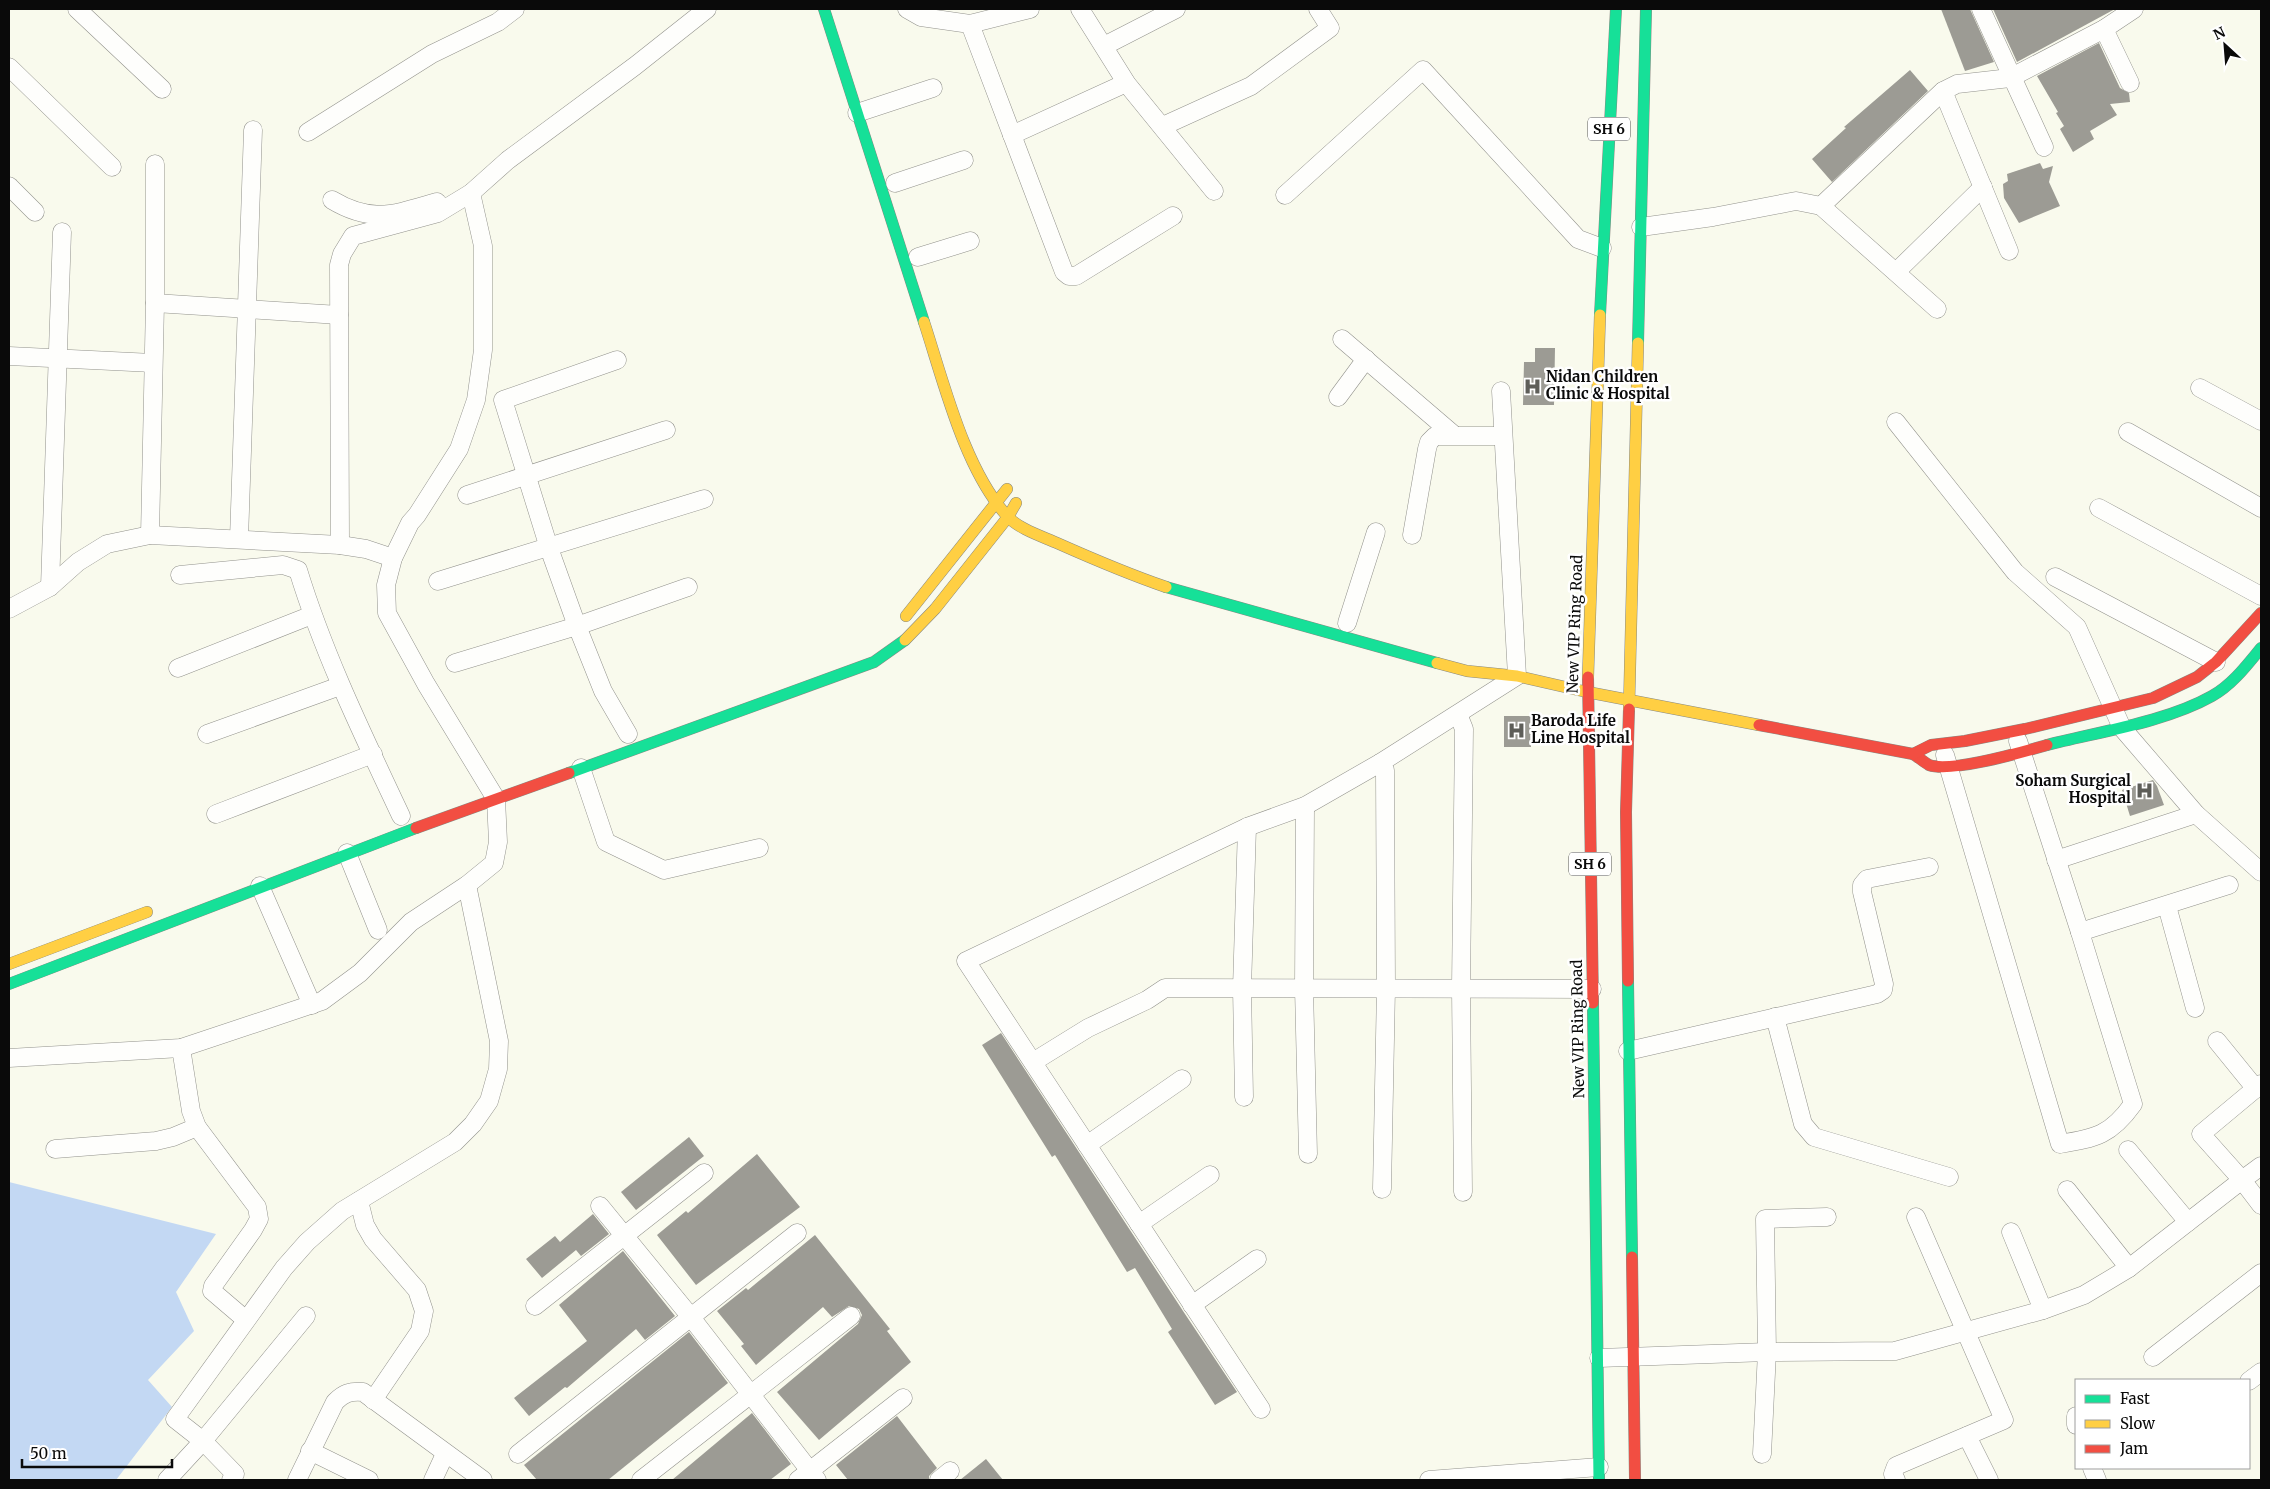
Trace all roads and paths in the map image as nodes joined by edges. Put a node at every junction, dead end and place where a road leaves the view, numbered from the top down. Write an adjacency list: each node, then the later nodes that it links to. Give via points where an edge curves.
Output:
1 (77, 9): 22 (street)
2 (515, 9): 27 (street, via 498,22 432,54)
3 (707, 9): 37 (street, via 508,160)
4 (824, 9): 24 (street)
5 (907, 9): 14 (street, via 921,17)
6 (1030, 9): 14 (street)
7 (1080, 9): 16 (street)
8 (1176, 9): 16 (street)
9 (1318, 9): 25 (street, via 1330,28 1251,86)
10 (1616, 9): 46 (street, New VIP Ring Road / SH 6)
11 (1646, 9): 43 (street, SH 6)
12 (1981, 9): 18 (street)
13 (2134, 9): 15 (street)
14 (970, 24): 28 (street)
15 (2104, 29): 18 (street); 19 (street)
16 (1104, 46): 20 (street)
17 (9, 67): 32 (street)
18 (2010, 78): 23 (street, via 1958,84); 29 (street)
19 (2130, 82)
20 (1126, 83): 25 (street); 28 (street)
21 (933, 88): 24 (street)
22 (162, 89)
23 (1942, 91): 35 (street); 40 (street)
24 (867, 109): 72 (street, via 951,406 980,477)
25 (1163, 126): 36 (street)
26 (253, 130): 51 (street)
27 (308, 132)
28 (1012, 135): 42 (street, via 1064,272 1069,276 1076,276)
29 (2044, 148)
30 (964, 160): 33 (street)
31 (155, 164): 50 (street)
32 (112, 167)
33 (895, 183)
34 (9, 186): 41 (street)
35 (1983, 188): 47 (street); 49 (street)
36 (1214, 191)
37 (471, 193): 39 (street, via 383,214 365,215); 53 (street, via 438,213 353,236 339,265); 82 (street, via 482,246 483,350 476,400 459,449 410,523)
38 (1285, 195): 46 (street, via 1423,70 1578,240)
39 (332, 200)
40 (1821, 206): 43 (street, via 1796,201); 49 (street)
41 (35, 212)
42 (1173, 216)
43 (1641, 227): 103 (street, SH 6)
44 (62, 232): 56 (street)
45 (970, 241): 48 (street)
46 (1602, 248): 102 (street, New VIP Ring Road / SH 6)
47 (2009, 251)
48 (918, 257)
49 (1896, 272): 52 (street)
50 (155, 303): 51 (street); 59 (street)
51 (247, 309): 53 (street); 79 (street)
52 (1937, 309)
53 (339, 315): 80 (street)
54 (1342, 339): 57 (street)
55 (9, 356): 56 (street)
56 (57, 358): 59 (street); 86 (street)
57 (1366, 359): 62 (street); 67 (street)
58 (617, 360): 69 (street, via 503,400)
59 (153, 364): 77 (street)
60 (2200, 388): 63 (street)
61 (1501, 391): 68 (street)
62 (1338, 397)
63 (2261, 420)
64 (1896, 422): 104 (street, via 2016,572 2077,626)
65 (666, 430): 69 (street)
66 (2128, 432): 74 (street)
67 (1454, 435): 68 (street); 78 (street, via 1434,436 1429,442)
68 (1502, 436): 100 (street)
69 (526, 475): 70 (street); 81 (street)
70 (467, 495)
71 (704, 499): 81 (street)
72 (996, 501): 75 (street); 75 (street, via 1005,485 1021,504); 92 (street)
73 (2098, 508): 88 (street)
74 (2261, 508)
75 (1008, 517): 100 (street, via 1033,533 1114,569 1186,594 1467,671); 116 (street, via 935,609 908,638 874,662)
76 (1376, 532): 93 (street)
77 (150, 535): 79 (street); 86 (street, via 107,544 78,562)
78 (1412, 535)
79 (239, 539): 80 (street)
80 (340, 545): 82 (street)
81 (549, 548): 85 (street); 94 (street)
82 (393, 558): 117 (street, via 386,585 387,613 426,684)
83 (180, 575): 91 (street, via 283,565 298,570)
84 (2055, 576): 97 (street)
85 (438, 581)
86 (50, 587): 89 (street)
87 (688, 587): 94 (street)
88 (2261, 596)
89 (9, 608)
90 (2261, 613): 97 (street)
91 (312, 615): 99 (street); 101 (street)
92 (901, 622)
93 (1347, 623)
94 (577, 626): 98 (street); 109 (street, via 603,691)
95 (2261, 648): 106 (street, via 2239,674 2213,696 2170,714)
96 (1481, 661): 100 (street)
97 (2216, 662): 104 (street, via 2197,677 2153,698)
98 (455, 663)
99 (178, 668)
100 (1517, 676): 102 (street); 105 (street)
101 (340, 686): 108 (street); 112 (street)
102 (1587, 692): 103 (street); 141 (street, New VIP Ring Road / SH 6)
103 (1629, 700): 113 (street); 147 (street, SH 6, via 1626,812)
104 (2112, 706): 106 (street); 107 (street)
105 (1458, 714): 114 (street); 140 (street, via 1464,729)
106 (2122, 728): 111 (street); 120 (street)
107 (2015, 731): 110 (street); 111 (street)
108 (208, 734)
109 (628, 734)
110 (1942, 744): 113 (street, via 1931,745); 115 (street)
111 (2022, 752): 115 (street); 125 (street)
112 (373, 754): 119 (street); 121 (street)
113 (1912, 754): 115 (street, via 1930,765)
114 (1380, 763): 118 (street); 139 (street, via 1384,770)
115 (1948, 766): 134 (street, via 2060,1144 2092,1138 2120,1122 2133,1104)
116 (582, 768): 117 (street); 123 (street, via 606,842 664,870)
117 (491, 788): 124 (street); 130 (street, via 498,842 494,863)
118 (1305, 806): 122 (street); 138 (street)
119 (216, 814)
120 (2196, 814): 125 (street); 127 (street)
121 (401, 816)
122 (1247, 827): 137 (street); 149 (street, via 966,961)
123 (759, 848)
124 (347, 853): 129 (street); 133 (street)
125 (2056, 860): 134 (street)
126 (1930, 867): 144 (street, via 1867,879 1862,885 1883,990 1878,994)
127 (2261, 872)
128 (2229, 885): 131 (street)
129 (260, 886): 136 (street); 142 (street)
130 (467, 886): 142 (street, via 412,922 360,973 322,1002); 166 (street, via 499,1041 498,1069 489,1101 455,1142)
131 (2167, 906): 134 (street); 143 (street)
132 (158, 908): 135 (street)
133 (378, 930)
134 (2080, 932)
135 (9, 964)
136 (9, 984)
137 (1242, 988): 138 (street); 149 (street, via 1166,988 1088,1028); 152 (street)
138 (1304, 988): 139 (street); 157 (street)
139 (1386, 988): 140 (street); 163 (street)
140 (1461, 988): 141 (street); 165 (street)
141 (1592, 989): 190 (street, New VIP Ring Road / SH 6)
142 (312, 1005): 146 (street)
143 (2195, 1008)
144 (1775, 1017): 147 (street); 161 (street, via 1803,1124 1808,1132 1814,1137)
145 (2217, 1041): 151 (street)
146 (181, 1048): 148 (street); 153 (street)
147 (1628, 1051): 188 (street, SH 6)
148 (9, 1058)
149 (1033, 1062): 154 (street)
150 (1182, 1079): 154 (street)
151 (2258, 1086): 162 (street, via 2201,1134)
152 (1244, 1098)
153 (197, 1127): 155 (street, via 156,1141); 185 (street, via 257,1207 259,1219 212,1291)
154 (1087, 1145): 172 (street)
155 (55, 1149)
156 (2128, 1150): 171 (street)
157 (1308, 1154)
158 (2261, 1166): 162 (street)
159 (704, 1173): 175 (street)
160 (1210, 1175): 172 (street)
161 (1949, 1177)
162 (2242, 1180): 167 (street); 171 (street)
163 (1382, 1188)
164 (2067, 1190): 177 (street)
165 (1463, 1192)
166 (359, 1201): 185 (street, via 342,1211 307,1242); 195 (street, via 365,1225 373,1239 417,1290 424,1311 420,1331)
167 (2261, 1205)
168 (600, 1206): 175 (street)
169 (1916, 1217): 186 (street)
170 (1827, 1218): 187 (street, via 1765,1219)
171 (2188, 1222): 177 (street)
172 (1139, 1224): 179 (street)
173 (2011, 1232): 181 (street)
174 (797, 1233): 183 (street)
175 (623, 1235): 180 (street); 183 (street)
176 (1257, 1259): 179 (street)
177 (2129, 1268): 181 (street, via 2084,1295)
178 (2261, 1272): 189 (street)
179 (1192, 1305): 196 (street)
180 (535, 1306)
181 (2043, 1310): 186 (street)
182 (306, 1316): 198 (street)
183 (690, 1316): 193 (street); 201 (street)
184 (851, 1316): 193 (street)
185 (246, 1320): 198 (street, via 176,1419)
186 (1966, 1330): 187 (street, via 1895,1351); 197 (street, via 2004,1420)
187 (1767, 1352): 188 (street); 202 (street)
188 (1633, 1356): 190 (street); 214 (street, SH 6)
189 (2153, 1357)
190 (1599, 1358): 203 (street, New VIP Ring Road / SH 6)
191 (2261, 1372): 192 (street)
192 (2250, 1380)
193 (750, 1394): 204 (street); 212 (street)
194 (903, 1398): 204 (street)
195 (373, 1400): 199 (street, via 363,1392 344,1394 335,1402); 200 (street)
196 (1261, 1409)
197 (1967, 1436): 215 (street, via 1896,1466 1893,1474); 216 (street)
198 (203, 1441): 206 (street); 207 (street, via 235,1474)
199 (310, 1451): 208 (street); 209 (street)
200 (445, 1454): 210 (street); 211 (street)
201 (518, 1454)
202 (1762, 1454)
203 (1599, 1473): 205 (street)
204 (808, 1477)
205 (1464, 1479): 213 (street)
206 (167, 1480)
207 (231, 1480)
208 (297, 1480)
209 (369, 1480)
210 (433, 1480)
211 (483, 1480)
212 (641, 1480)
213 (1429, 1480)
214 (1634, 1480)
215 (1896, 1480)
216 (1989, 1480)

